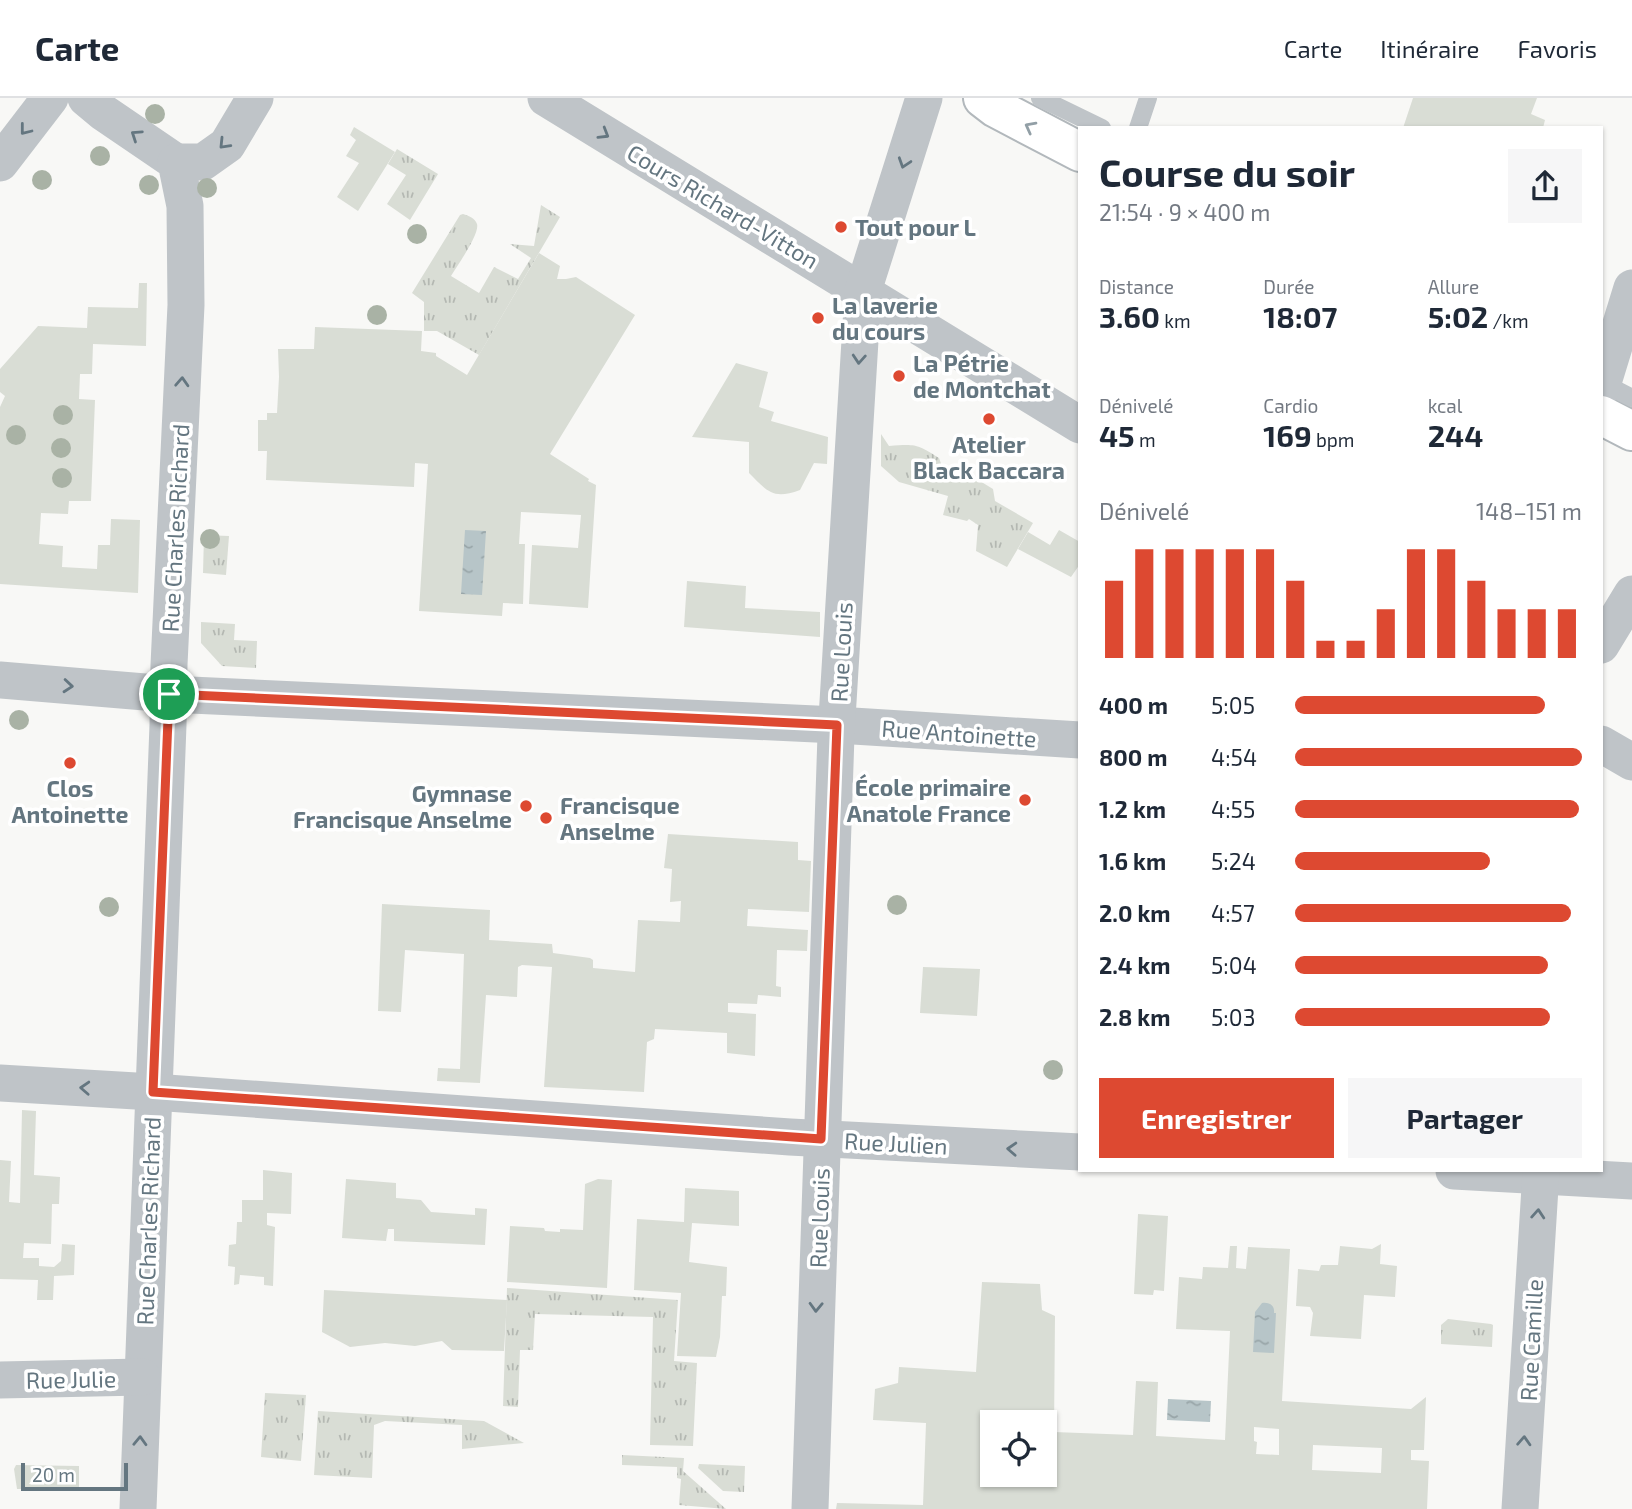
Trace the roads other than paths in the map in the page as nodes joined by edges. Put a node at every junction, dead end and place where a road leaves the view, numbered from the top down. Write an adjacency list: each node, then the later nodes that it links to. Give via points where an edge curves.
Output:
1 (50, 98): 13 (street, one-way to 13)
2 (86, 98): 12 (street, one-way to 2)
3 (255, 98): 12 (street, one-way to 12, via 227,145 203,162)
4 (546, 98): 15 (street, Cours Richard-Vitton, one-way to 15)
5 (924, 98): 15 (street, Rue Louis, one-way to 15)
6 (983, 98): 11 (main road, one-way to 6)
7 (1040, 98): 9 (lane)
8 (1148, 98): 10 (lane)
9 (1098, 126)
10 (1139, 126)
11 (1078, 151)
12 (176, 162): 22 (street, Rue Charles Richard, one-way to 12, via 186,305 185,206)
13 (0, 163)
14 (1632, 288): 16 (street)
15 (863, 291): 17 (street, Cours Richard-Vitton); 23 (street, Rue Louis, one-way to 23)
16 (1608, 394): 18 (main road)
17 (1078, 424)
18 (1632, 431)
19 (1632, 594): 20 (street)
20 (1603, 642)
21 (0, 680): 22 (street, Rue Antoinette, one-way to 22)
22 (169, 694): 23 (street, Rue Antoinette); 28 (street, Rue Charles Richard)
23 (837, 725): 24 (street, Rue Antoinette); 29 (street, Rue Louis)
24 (1078, 740)
25 (1603, 745): 26 (street)
26 (1632, 762)
27 (0, 1083): 28 (street, Rue Julien, one-way to 27)
28 (153, 1092): 29 (street, Rue Julien); 34 (street, Rue Charles Richard)
29 (821, 1139): 30 (street, Rue Julien, one-way to 29); 37 (street, Rue Louis, one-way to 37)
30 (1078, 1152)
31 (1498, 1172): 32 (street)
32 (1541, 1173): 33 (street); 38 (street, Rue Camille, one-way to 32)
33 (1632, 1181)
34 (142, 1377): 35 (street, Rue Julie); 36 (street, Rue Charles Richard, one-way to 34)
35 (0, 1380)
36 (138, 1509)
37 (810, 1509)
38 (1520, 1509)

